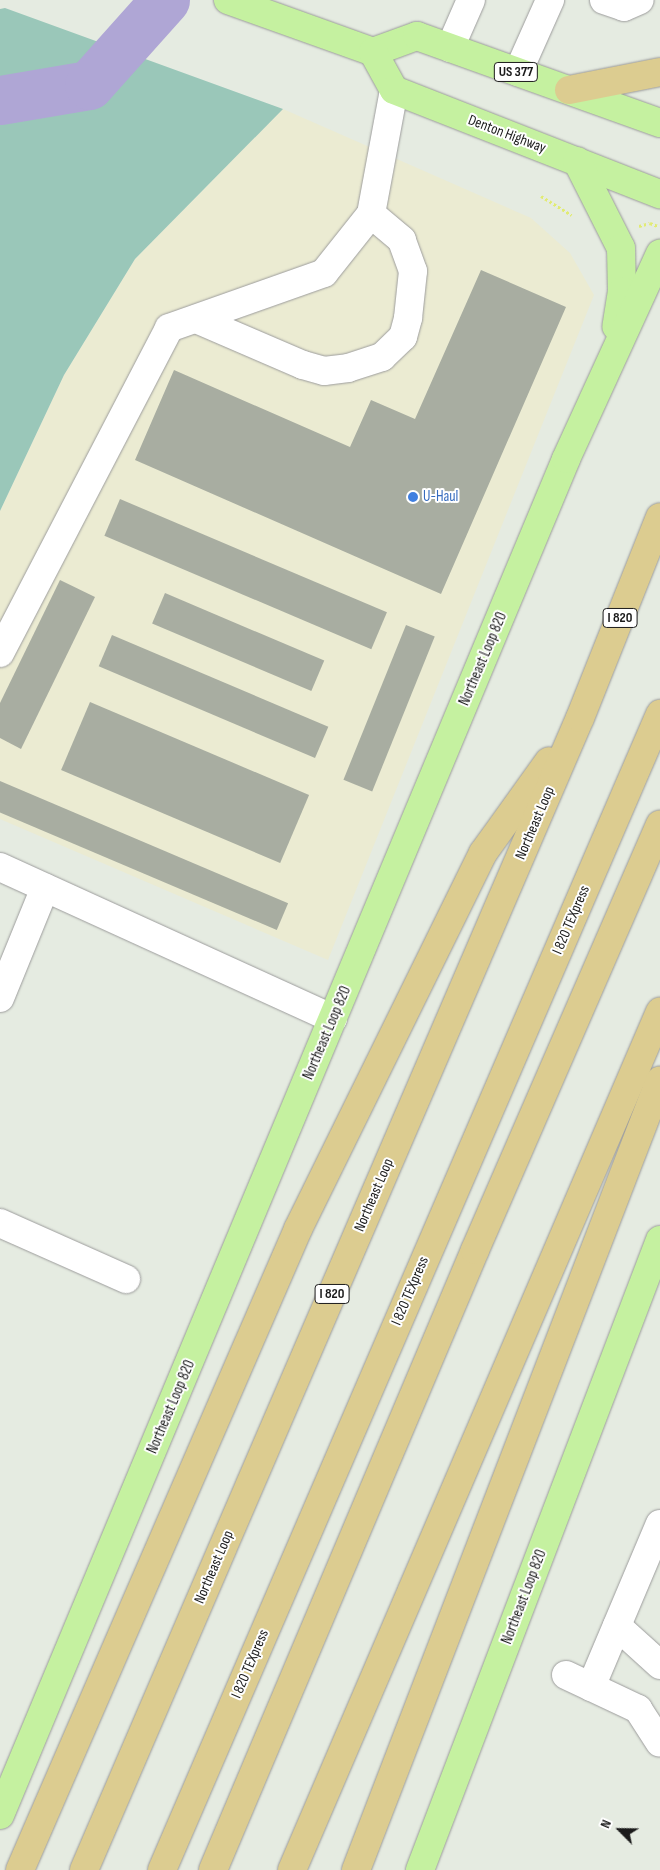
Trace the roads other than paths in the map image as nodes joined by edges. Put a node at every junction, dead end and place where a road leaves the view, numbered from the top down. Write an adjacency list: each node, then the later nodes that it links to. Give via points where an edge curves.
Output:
1 (228, 0): 7 (main road)
2 (471, 0): 6 (street)
3 (550, 0): 8 (street)
4 (604, 0): 5 (street, via 624,7)
5 (640, 0)
6 (450, 48): 7 (main road, US 377, via 417,36); 8 (main road, US 377)
7 (373, 52): 10 (main road)
8 (518, 72): 11 (main road, US 377)
9 (660, 72): 11 (highway)
10 (394, 90): 13 (main road, Denton Highway); 15 (street)
11 (569, 90): 12 (main road, US 377)
12 (660, 123)
13 (576, 161): 14 (main road, Denton Highway); 19 (main road, via 621,248 622,291)
14 (660, 194)
15 (371, 214): 18 (street, via 324,273); 18 (street, via 402,240 413,271 403,337 382,357 348,368 324,371 303,366)
16 (660, 254): 17 (main road, Northeast Loop 820)
17 (651, 289): 19 (main road, Northeast Loop 820)
18 (196, 319): 21 (street, via 169,328)
19 (610, 361): 29 (main road, Northeast Loop 820)
20 (660, 517): 23 (highway, Northeast Loop / I 820)
21 (0, 653)
22 (660, 714): 43 (highway, I 820 TEXpress)
23 (580, 718): 41 (highway, via 483,853 298,1229); 42 (highway, Northeast Loop / I 820)
24 (660, 824): 44 (highway, via 471,1259)
25 (0, 867): 26 (street)
26 (45, 888): 27 (street); 29 (street)
27 (0, 998)
28 (660, 1012): 45 (highway)
29 (333, 1019): 40 (main road, Northeast Loop 820)
30 (660, 1080): 46 (highway)
31 (0, 1223): 33 (street)
32 (660, 1240): 47 (main road, Northeast Loop 820)
33 (126, 1279)
34 (660, 1524): 35 (street)
35 (618, 1626): 36 (street); 38 (street)
36 (660, 1665)
37 (566, 1675): 38 (street)
38 (591, 1687): 39 (street, via 638,1709)
39 (660, 1743)
40 (0, 1815)
41 (20, 1870)
42 (84, 1870)
43 (162, 1870)
44 (213, 1870)
45 (292, 1870)
46 (356, 1870)
47 (420, 1870)

